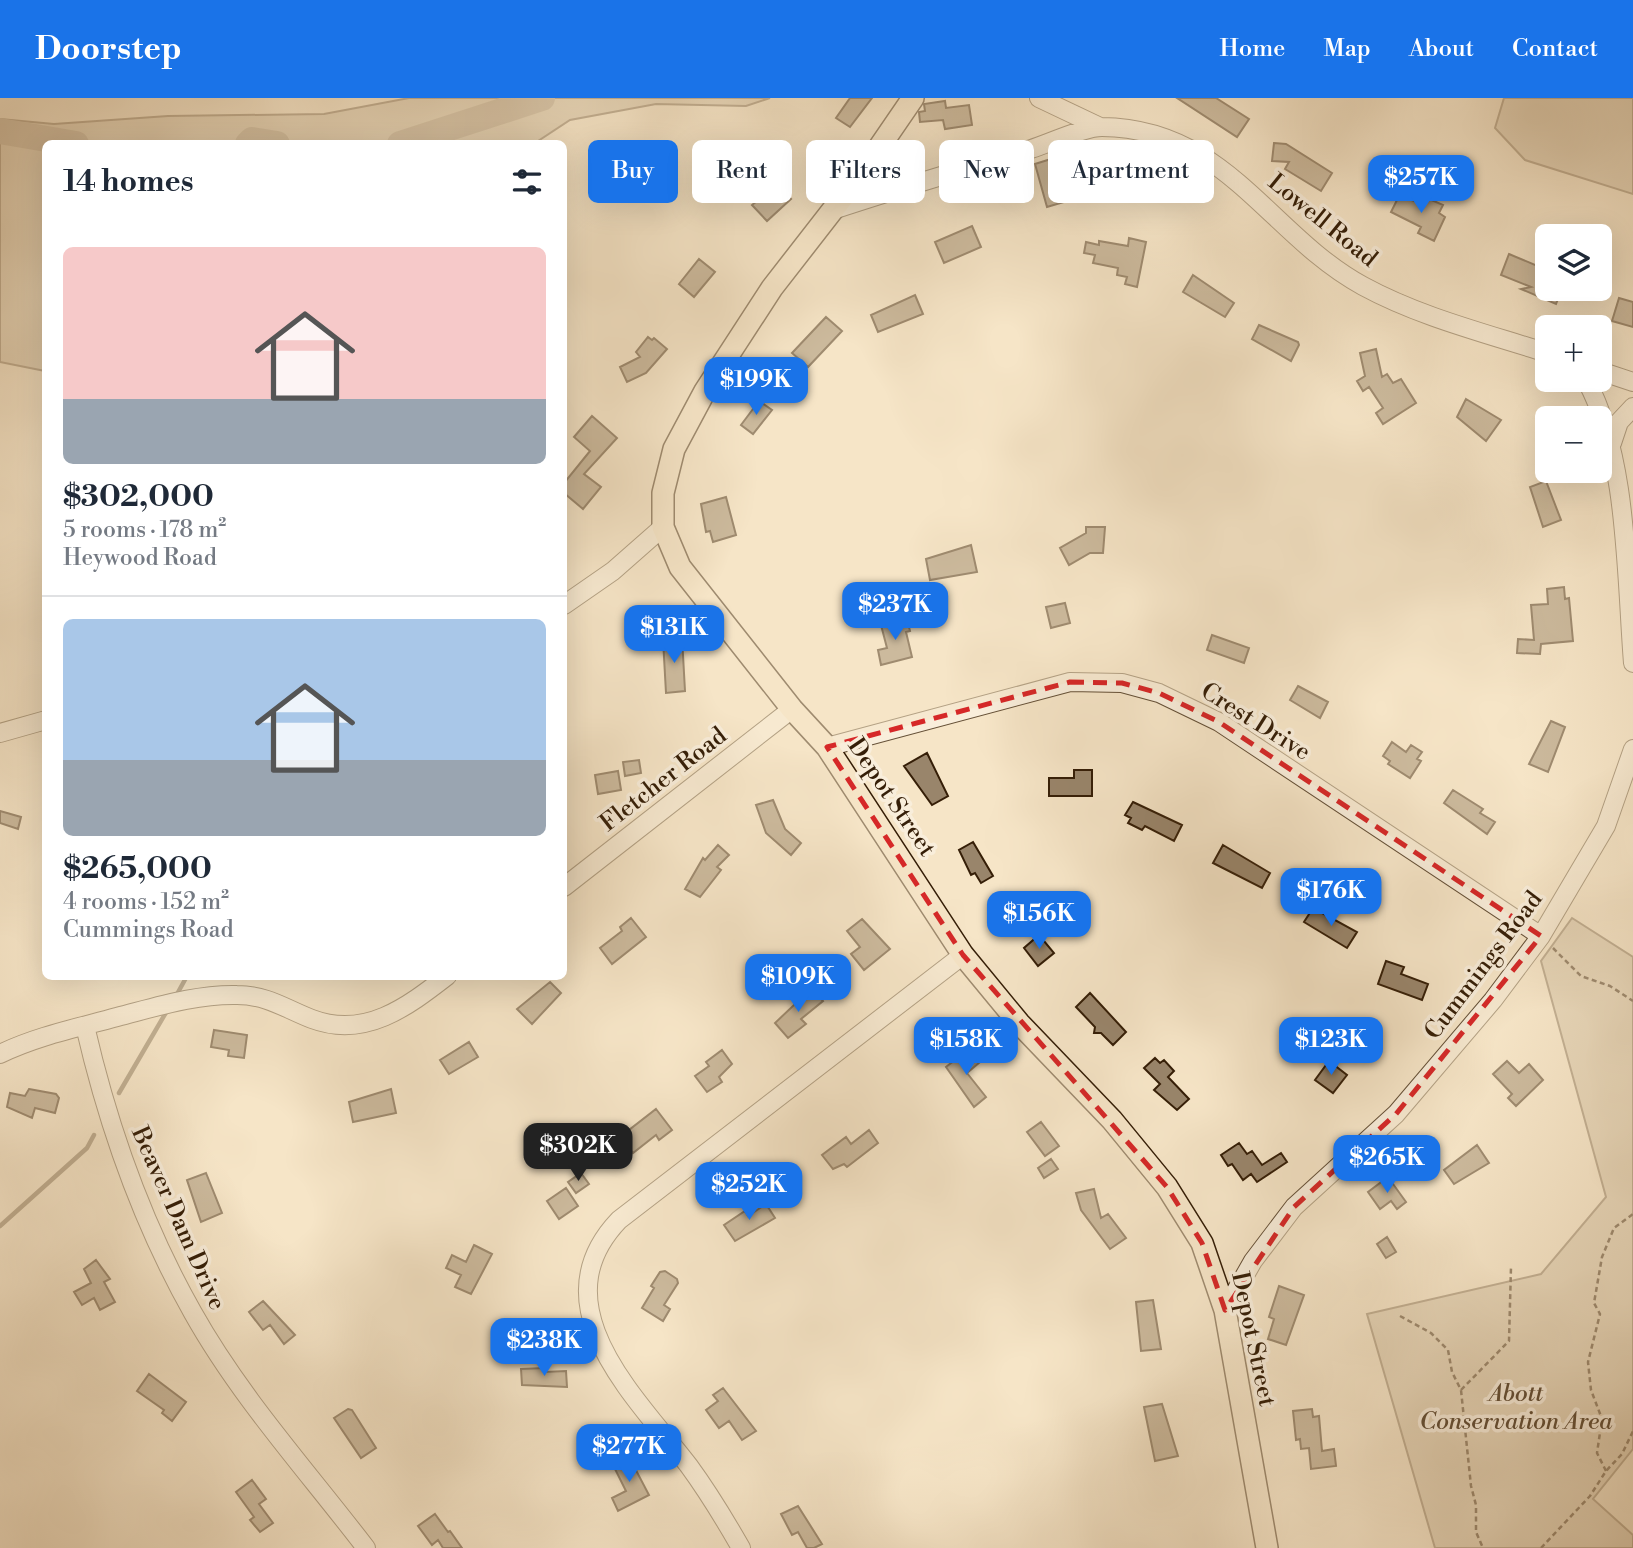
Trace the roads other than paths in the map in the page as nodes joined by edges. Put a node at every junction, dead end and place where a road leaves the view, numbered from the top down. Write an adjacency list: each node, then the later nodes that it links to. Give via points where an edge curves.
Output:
1 (912, 98): 4 (main road, Depot Street)
2 (1039, 98): 3 (street)
3 (1100, 127): 4 (street, Lowell Road); 5 (street, Lowell Road, via 1163,137 1201,154 1360,285 1406,308)
4 (833, 210): 10 (main road, Depot Street, via 772,288 689,418 674,449 663,493)
5 (1535, 349)
6 (1612, 375): 7 (street)
7 (1633, 382)
8 (1633, 407): 9 (street, via 1619,422)
9 (1612, 443): 12 (street)
10 (663, 527): 11 (street); 13 (main road, Depot Street, via 680,567)
11 (567, 603)
12 (1633, 663)
13 (792, 709): 16 (main road, Depot Street); 19 (street, Fletcher Road)
14 (42, 721): 15 (street)
15 (0, 733)
16 (827, 747): 20 (street, Crest Drive, via 1070,682 1146,690 1219,722); 21 (main road, Depot Street)
17 (1633, 749): 18 (street, Cummings Road)
18 (1626, 793): 20 (street, Cummings Road)
19 (567, 885)
20 (1541, 936): 25 (street, Cummings Road, via 1396,1114 1294,1207 1253,1262)
21 (963, 955): 25 (main road, Depot Street, via 1167,1187 1202,1243); 27 (street, via 619,1220 593,1258 588,1298 600,1343 620,1379 690,1468)
22 (441, 980): 23 (street, via 387,1018 357,1026 337,1026 271,1000 236,995 188,999)
23 (85, 1026): 24 (street, via 25,1042); 26 (street, Beaver Dam Drive, via 116,1139 193,1313 239,1382)
24 (0, 1054)
25 (1226, 1310): 28 (main road, Depot Street)
26 (366, 1548)
27 (741, 1548)
28 (1267, 1548)

